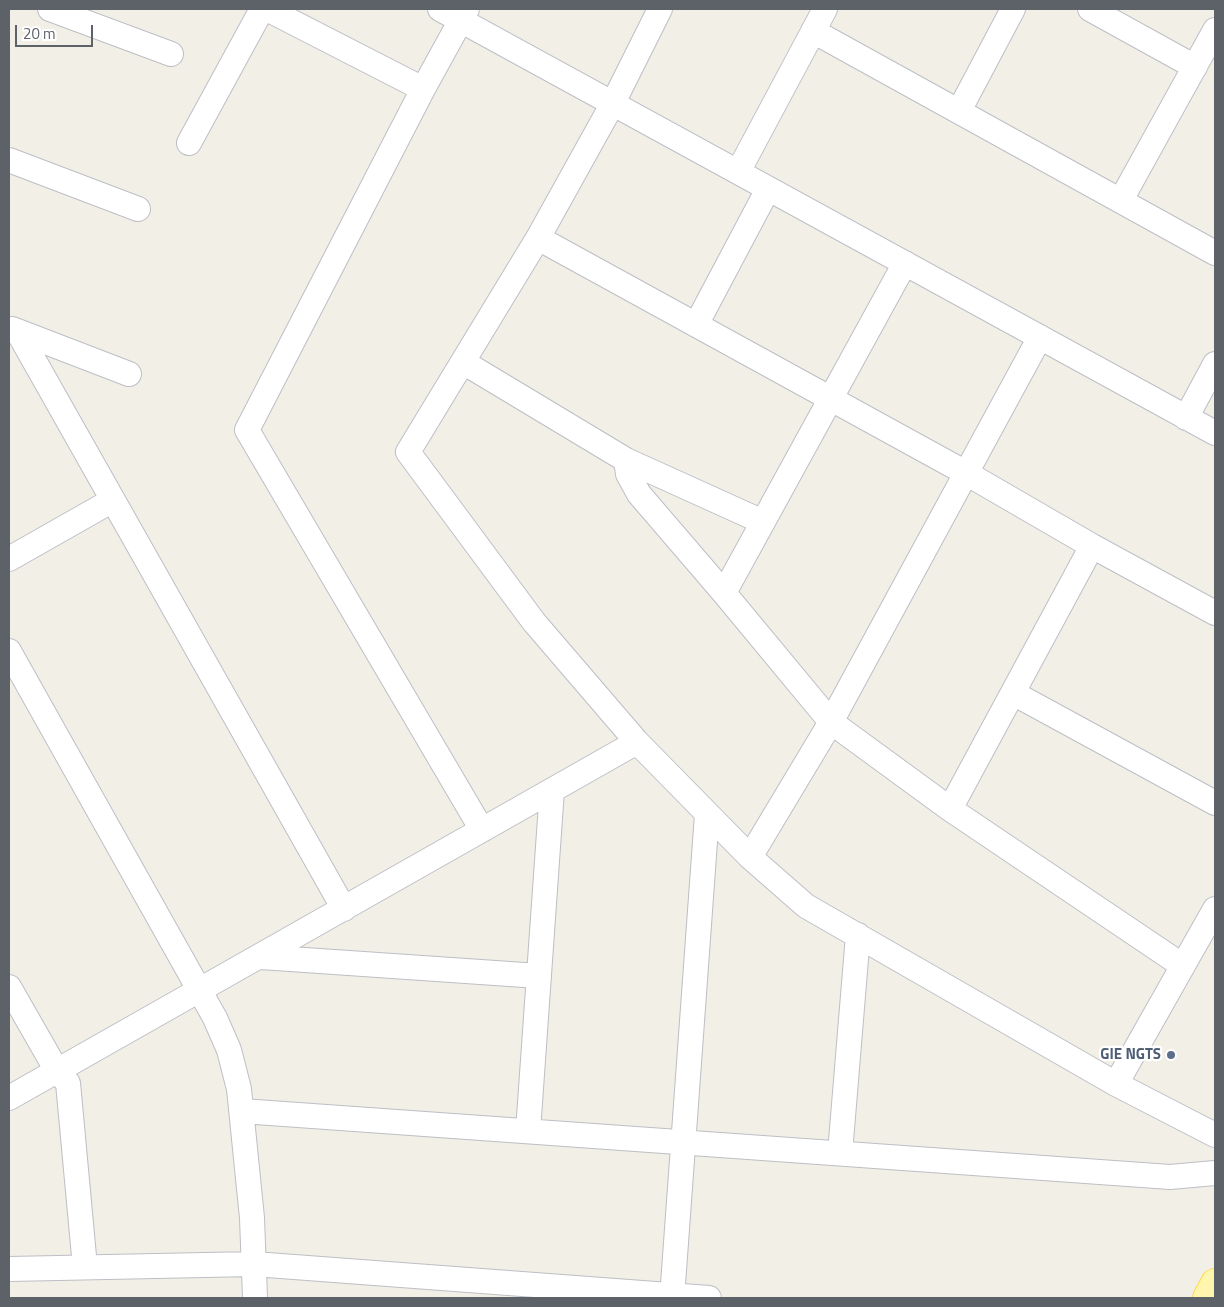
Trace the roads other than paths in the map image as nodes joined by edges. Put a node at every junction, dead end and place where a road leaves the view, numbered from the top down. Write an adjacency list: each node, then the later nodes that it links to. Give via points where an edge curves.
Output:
1 (50, 9): 12 (street)
2 (262, 9): 17 (street)
3 (267, 9): 14 (street)
4 (440, 9): 9 (street)
5 (660, 9): 15 (street)
6 (825, 9): 11 (street)
7 (1013, 9): 16 (street)
8 (1090, 9): 13 (street)
9 (464, 14): 14 (street); 15 (street)
10 (1215, 30): 13 (street)
11 (813, 31): 16 (street); 19 (street)
12 (171, 54)
13 (1195, 66): 21 (street)
14 (423, 89): 51 (street, via 248,430)
15 (613, 103): 19 (street); 23 (street)
16 (959, 111): 21 (street)
17 (189, 142)
18 (9, 160): 22 (street)
19 (738, 172): 20 (street)
20 (768, 189): 25 (street); 26 (street)
21 (1120, 200): 24 (street)
22 (138, 209)
23 (538, 238): 26 (street); 29 (street)
24 (1215, 253)
25 (905, 264): 28 (street); 32 (street)
26 (696, 325): 32 (street)
27 (13, 330): 31 (street); 37 (street)
28 (1040, 337): 33 (street); 36 (street)
29 (463, 362): 35 (street); 46 (street, via 408,452 534,622)
30 (1215, 364): 33 (street)
31 (129, 374)
32 (831, 399): 36 (street); 38 (street)
33 (1186, 418): 34 (street)
34 (1215, 433)
35 (626, 460): 38 (street); 41 (street, via 628,474 640,494)
36 (966, 473): 39 (street); 45 (street)
37 (113, 500): 40 (street); 53 (street)
38 (763, 522): 41 (street)
39 (1092, 546): 42 (street); 44 (street)
40 (9, 559)
41 (724, 592): 45 (street)
42 (1215, 613)
43 (9, 651): 60 (street)
44 (1013, 693): 48 (street); 49 (street)
45 (831, 722): 49 (street); 52 (street)
46 (637, 742): 47 (street); 50 (street)
47 (552, 790): 51 (street); 58 (street)
48 (1215, 803)
49 (950, 809): 57 (street)
50 (707, 814): 52 (street); 67 (street)
51 (482, 830): 53 (street)
52 (750, 857): 55 (street, via 806,906)
53 (344, 909): 56 (street)
54 (1215, 909): 57 (street)
55 (858, 935): 62 (street); 68 (street)
56 (261, 956): 58 (street); 60 (street)
57 (1183, 966): 62 (street)
58 (539, 976): 65 (street)
59 (9, 988): 61 (street)
60 (200, 991): 61 (street); 64 (street, via 229,1050 240,1089)
61 (57, 1071): 63 (street); 71 (street, via 68,1083)
62 (1116, 1084): 66 (street)
63 (9, 1098)
64 (242, 1111): 65 (street); 70 (street)
65 (528, 1132): 67 (street)
66 (1215, 1135)
67 (684, 1142): 68 (street); 74 (street)
68 (840, 1154): 69 (street, via 1170,1177)
69 (1215, 1173)
70 (254, 1264): 71 (street); 74 (street); 75 (street)
71 (85, 1268): 72 (street)
72 (9, 1269)
73 (1215, 1283): 77 (main road)
74 (673, 1297): 76 (street)
75 (255, 1298)
76 (710, 1298)
77 (1207, 1298)

